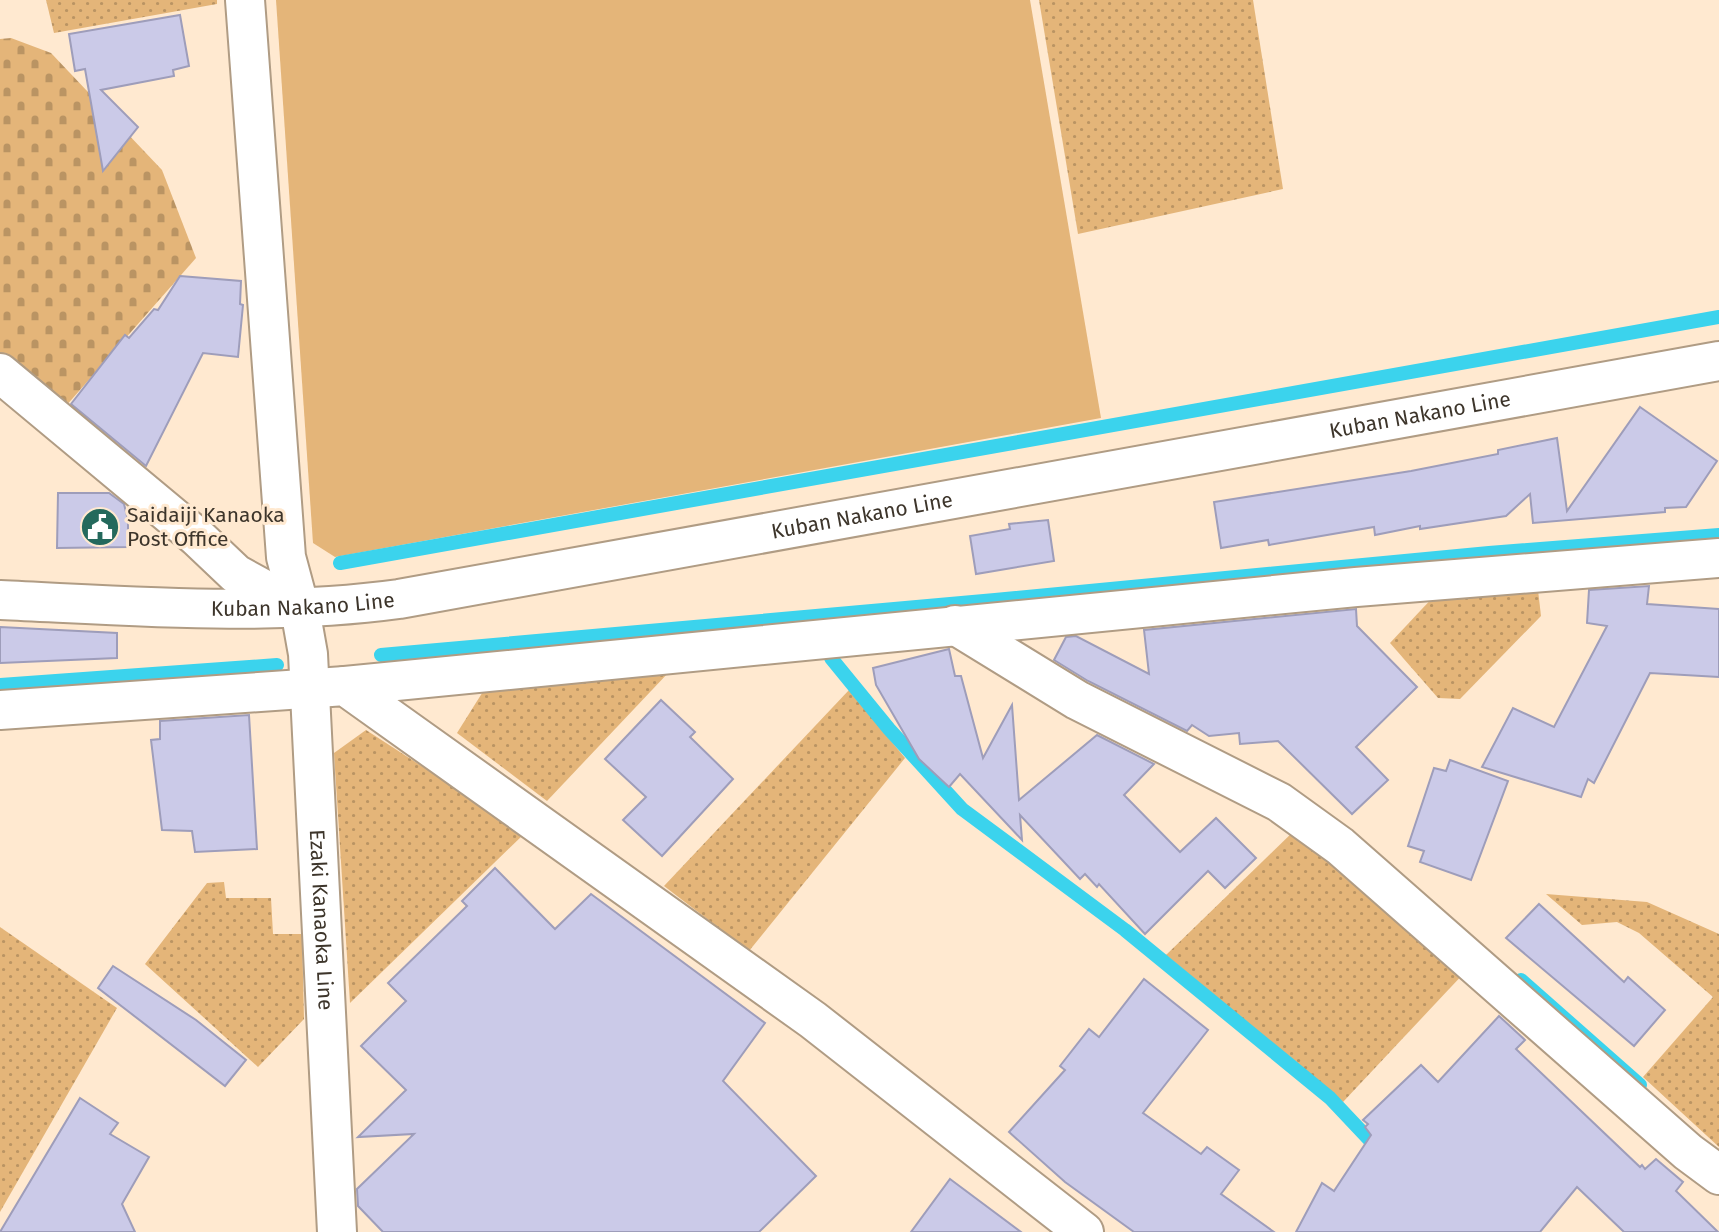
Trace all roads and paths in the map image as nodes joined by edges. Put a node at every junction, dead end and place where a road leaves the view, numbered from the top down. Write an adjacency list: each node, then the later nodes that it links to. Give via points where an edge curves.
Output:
1 (245, 0): 6 (street, Ezaki Kanaoka Line, via 286,557)
2 (1719, 361): 6 (street, Kuban Nakano Line, via 399,599)
3 (0, 373): 6 (street, via 236,574)
4 (1719, 558): 7 (street)
5 (0, 600): 6 (street, Kuban Nakano Line)
6 (300, 609): 8 (street, Ezaki Kanaoka Line, via 307,654)
7 (955, 625): 8 (street); 10 (street, via 1077,700 1279,802 1340,846)
8 (327, 686): 9 (street); 11 (street, Ezaki Kanaoka Line); 12 (street, via 813,1020)
9 (0, 710)
10 (1719, 1175)
11 (337, 1232)
12 (1084, 1232)

